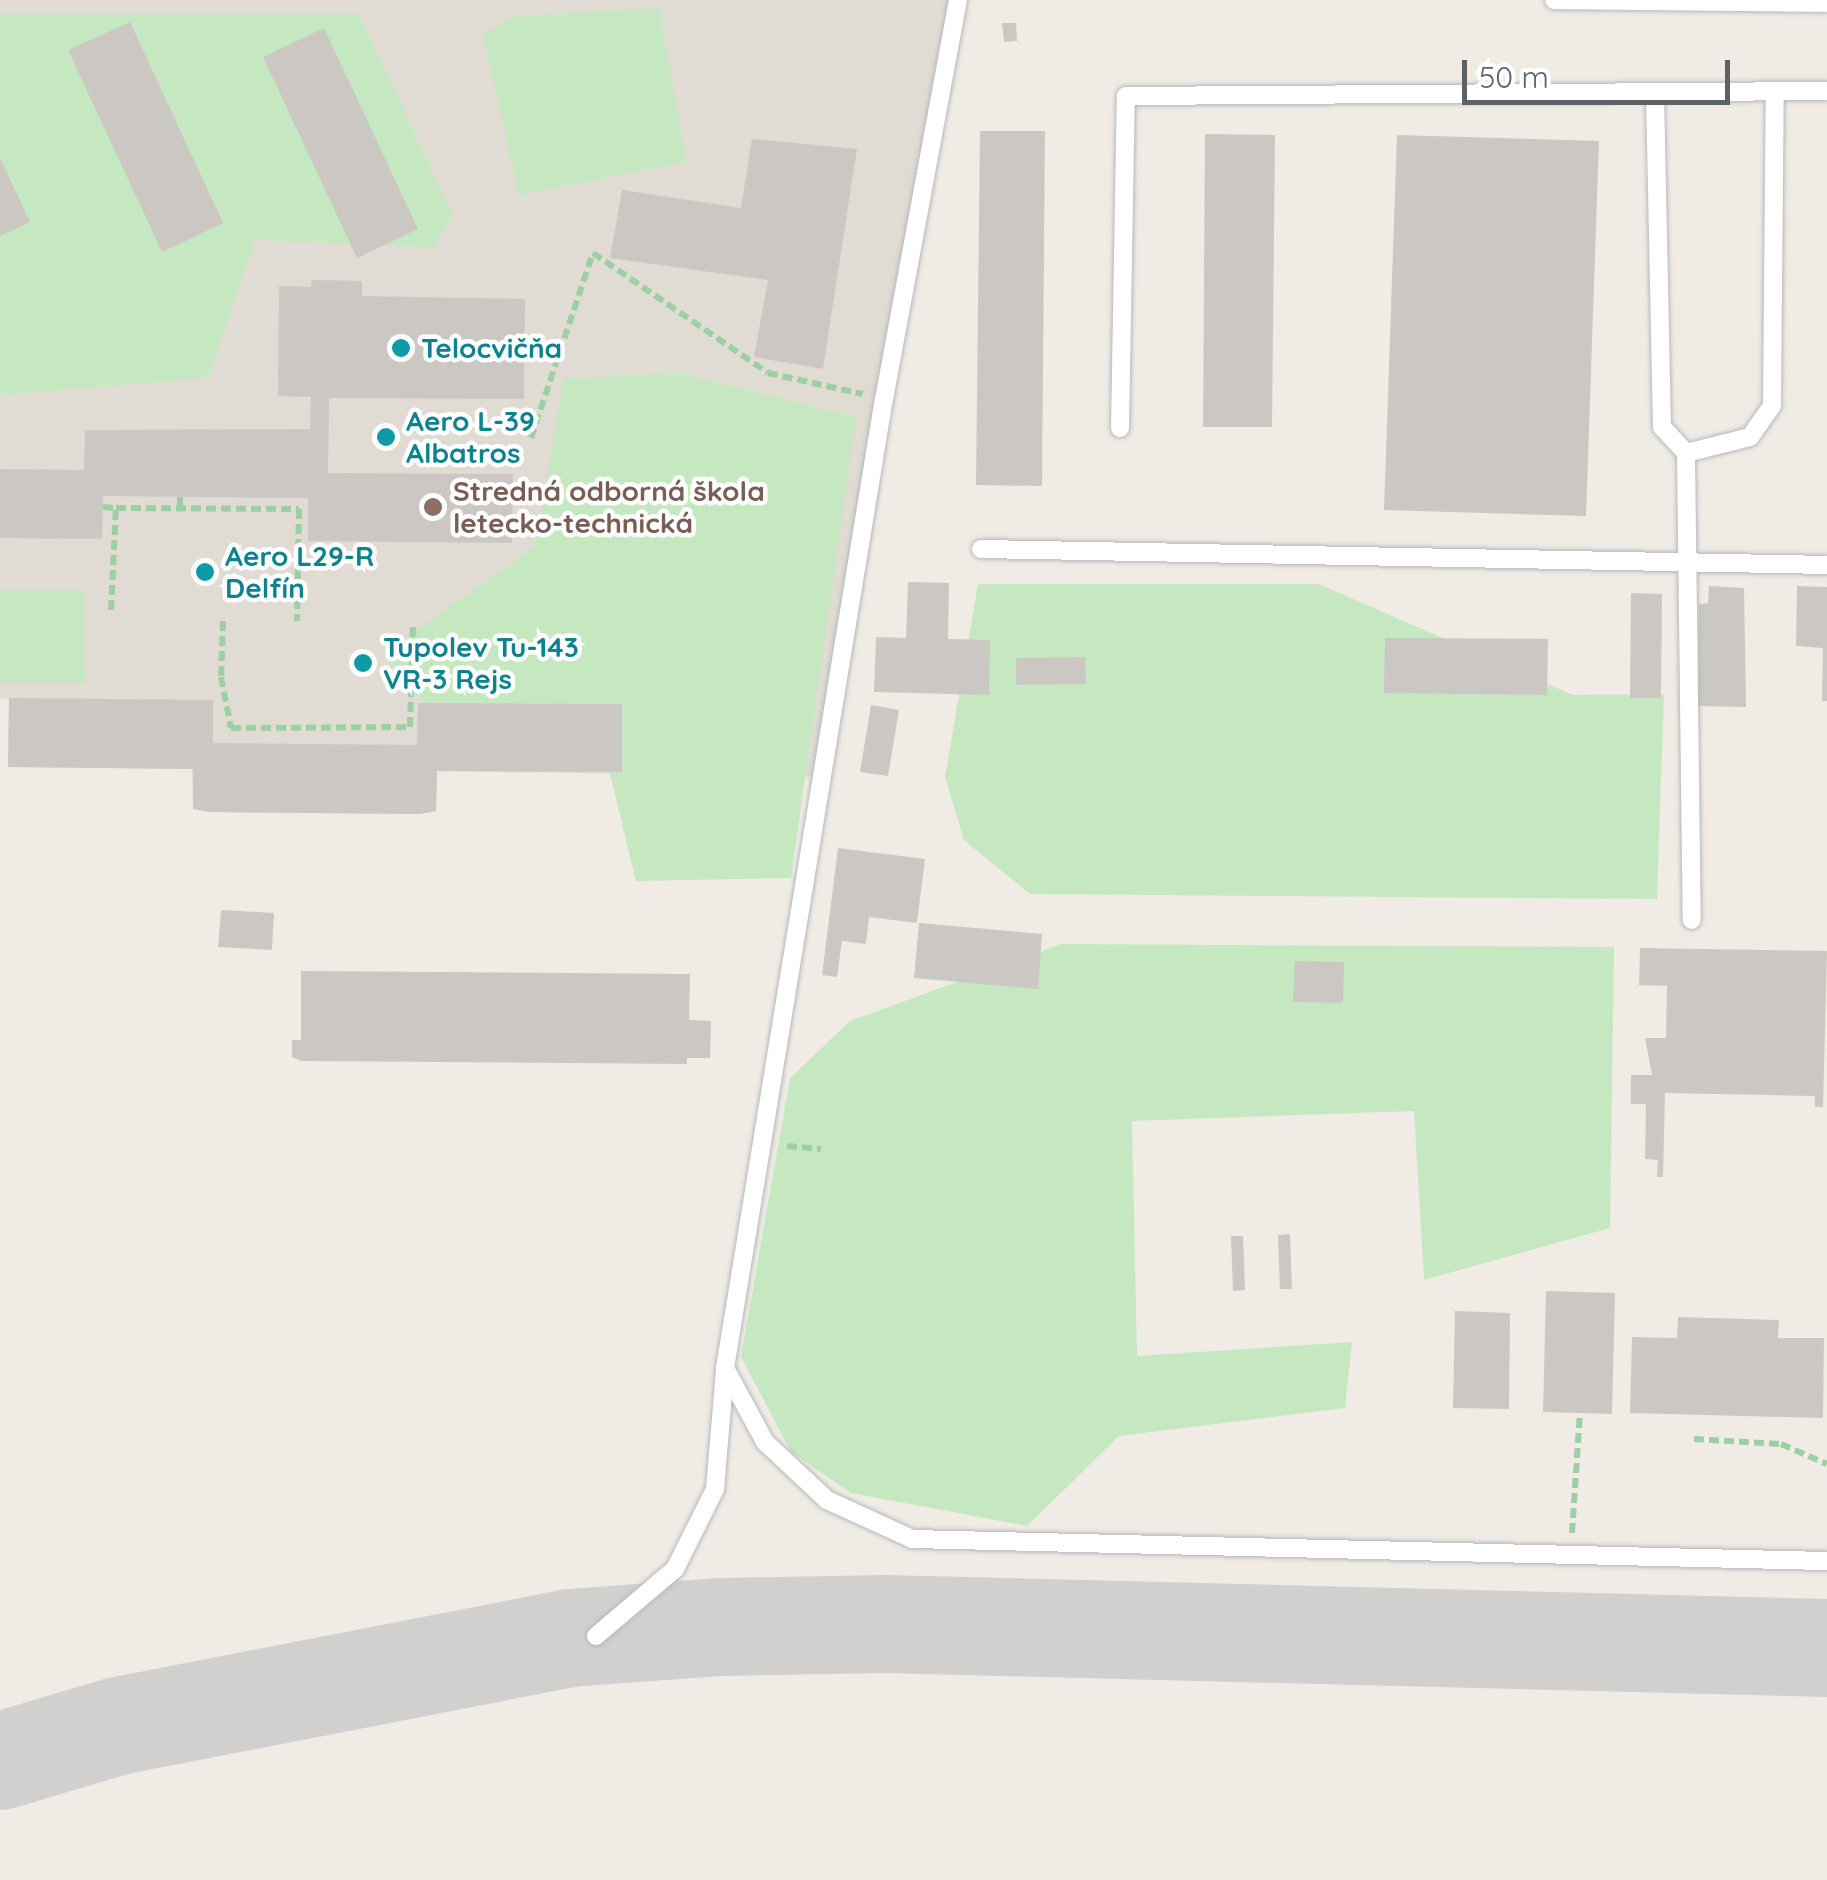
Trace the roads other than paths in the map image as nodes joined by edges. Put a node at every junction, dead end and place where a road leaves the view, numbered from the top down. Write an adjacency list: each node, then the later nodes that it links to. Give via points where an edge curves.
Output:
1 (958, 0): 13 (lane, via 884,398)
2 (1554, 0): 3 (lane)
3 (1827, 3)
4 (1827, 90): 5 (lane)
5 (1775, 92): 6 (lane); 8 (lane, via 1772,404 1750,437)
6 (1655, 94): 7 (lane, via 1126,96); 8 (lane, via 1662,426)
7 (1120, 428)
8 (1686, 453): 10 (lane)
9 (981, 550): 10 (lane)
10 (1684, 562): 11 (lane); 12 (lane)
11 (1827, 564)
12 (1692, 920)
13 (725, 1368): 14 (lane, via 766,1442 827,1500 912,1539); 15 (lane, via 715,1488 674,1569)
14 (1827, 1561)
15 (596, 1636)

